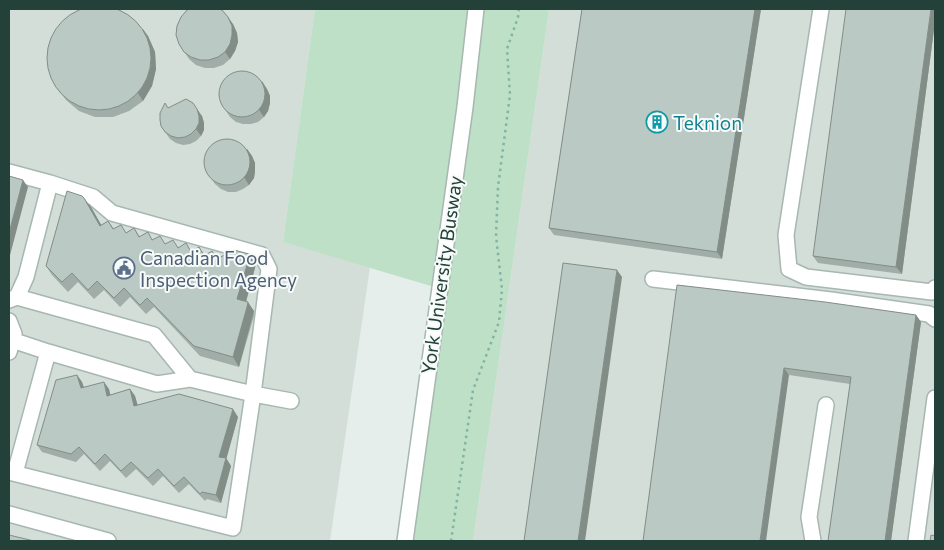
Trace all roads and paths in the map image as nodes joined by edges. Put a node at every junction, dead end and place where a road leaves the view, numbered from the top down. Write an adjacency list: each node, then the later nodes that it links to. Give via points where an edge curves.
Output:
1 (476, 9): 21 (lane, York University Busway)
2 (519, 9): 22 (path, via 507,49 510,95 498,187 496,236 502,289 499,322 473,390)
3 (821, 9): 7 (lane, via 786,235 789,269 806,277 932,292)
4 (9, 172): 5 (lane)
5 (50, 183): 8 (lane, via 26,277); 14 (lane, via 93,197 112,213 262,255 269,269)
6 (653, 279): 9 (lane, via 831,300 929,314)
7 (935, 288)
8 (13, 298): 13 (lane, via 154,335)
9 (935, 319)
10 (9, 320): 11 (lane, via 14,334)
11 (10, 346): 12 (lane)
12 (48, 352): 13 (lane, via 157,384); 18 (lane)
13 (190, 379): 14 (lane)
14 (253, 394): 16 (lane); 18 (lane, via 234,528)
15 (935, 398): 24 (lane)
16 (291, 401)
17 (826, 405): 23 (lane, via 809,518)
18 (12, 473)
19 (9, 514): 20 (lane)
20 (108, 541)
21 (405, 541)
22 (452, 541)
23 (813, 541)
24 (916, 541)

